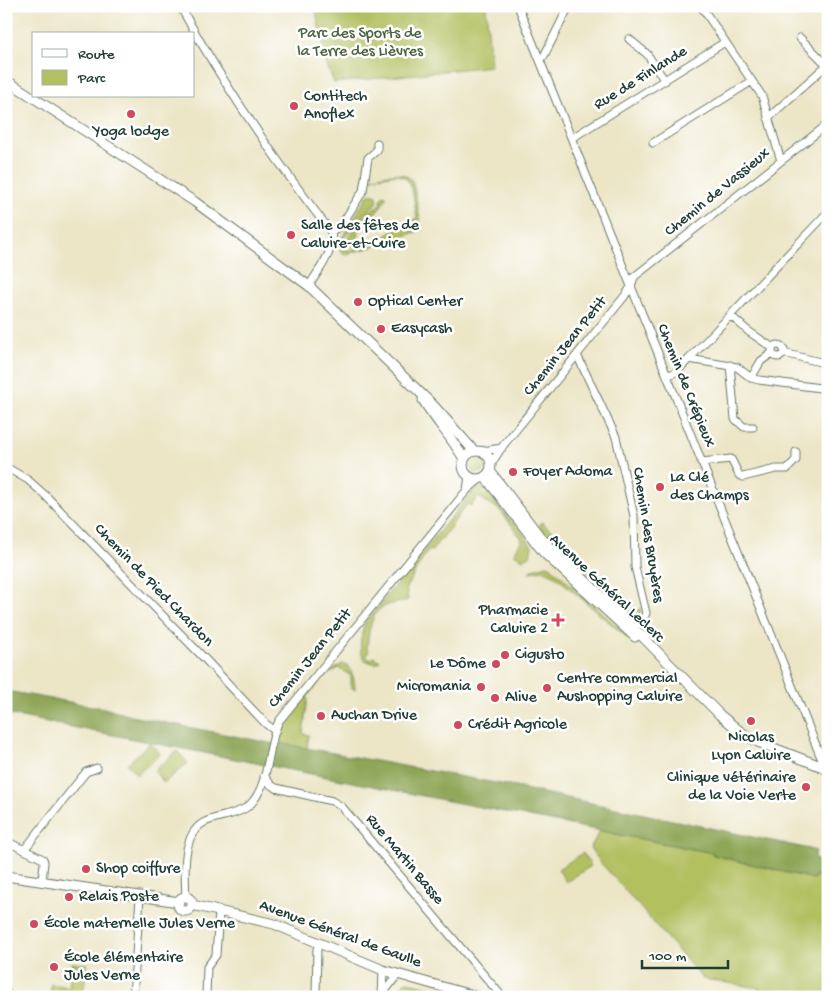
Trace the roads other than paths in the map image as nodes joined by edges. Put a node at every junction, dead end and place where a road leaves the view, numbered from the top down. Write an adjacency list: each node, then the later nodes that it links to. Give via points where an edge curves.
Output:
1 (180, 6): 5 (street)
2 (518, 6): 10 (street, Chemin de Crépieux)
3 (568, 6): 10 (street, via 544,56)
4 (701, 6): 9 (street)
5 (195, 32)
6 (195, 32): 24 (street, via 244,114)
7 (629, 38): 13 (street, via 647,54)
8 (800, 38): 11 (street)
9 (725, 42): 13 (street, Rue de Finlande); 14 (street)
10 (539, 58): 19 (street, Chemin de Crépieux)
11 (827, 65): 17 (street)
12 (6, 80): 15 (main road)
13 (665, 81): 19 (street, Rue de Finlande)
14 (752, 81): 17 (street, via 762,96); 21 (street)
15 (32, 97)
16 (34, 98): 25 (main road, via 187,197)
17 (768, 118): 22 (street)
18 (828, 124): 22 (street, Chemin de Vassieux)
19 (572, 138): 26 (street, Chemin de Crépieux)
20 (377, 143): 24 (street, via 376,150 368,158 363,190 342,224)
21 (653, 144)
22 (781, 161): 26 (street, Chemin de Vassieux, via 634,277)
23 (828, 212): 27 (street)
24 (331, 232): 25 (street, via 330,253)
25 (309, 286): 35 (main road)
26 (631, 287): 29 (street, Chemin Jean Petit); 33 (street, Chemin de Crépieux)
27 (730, 315): 28 (street); 30 (street)
28 (772, 350): 31 (street, via 780,345 784,353); 34 (street)
29 (577, 355): 38 (street, Chemin Jean Petit); 47 (street, Chemin des Bruyères, via 616,437 632,504 635,567 646,613)
30 (689, 359): 32 (street); 33 (street)
31 (828, 364)
32 (730, 365): 34 (street, via 743,370); 37 (street, via 735,419 744,427)
33 (667, 376): 42 (street, Chemin de Crépieux)
34 (751, 378): 36 (street)
35 (416, 389): 39 (main road); 41 (main road)
36 (828, 389)
37 (753, 427)
38 (502, 448): 39 (street); 44 (street, Chemin Jean Petit)
39 (478, 451): 41 (main road); 44 (main road, via 489,457)
40 (796, 452): 42 (street, via 796,460 787,469 743,477 731,459)
41 (464, 459): 45 (main road, via 464,469)
42 (701, 462): 50 (street, Chemin de Crépieux)
43 (6, 467): 48 (street, Chemin de Pied Chardon, via 45,495)
44 (487, 472): 45 (main road, via 473,478); 46 (street, Chemin Jean Petit); 47 (main road, Avenue Général Leclerc, via 541,538)
45 (469, 476): 46 (street)
46 (467, 490): 48 (street, Chemin Jean Petit, via 308,683)
47 (631, 630): 50 (main road, Avenue Général Leclerc, via 741,732)
48 (274, 730): 51 (street, Chemin Jean Petit)
49 (97, 768): 53 (street, via 86,772)
50 (827, 770)
51 (264, 776): 59 (street, Chemin Jean Petit, via 259,793 250,805 207,821 192,834 187,851); 71 (street, Rue Martin Basse, via 276,788 332,801 342,807 487,978 499,993)
52 (6, 841): 53 (street)
53 (24, 850): 57 (street, via 44,860)
54 (6, 876): 55 (main road, Avenue Général de Gaulle)
55 (27, 880): 56 (main road, Avenue Général de Gaulle); 57 (main road, Avenue Général de Gaulle)
56 (6, 881)
57 (42, 882): 58 (main road, Avenue Général de Gaulle)
58 (140, 897): 59 (main road, Avenue Général de Gaulle); 67 (street)
59 (186, 901): 60 (main road, Avenue Général de Gaulle)
60 (219, 912): 61 (main road, Avenue Général de Gaulle, via 274,924); 68 (street, via 216,955 207,967)
61 (319, 944): 62 (main road, Avenue Général de Gaulle); 69 (street)
62 (383, 970): 63 (main road, Avenue Général de Gaulle); 65 (street)
63 (398, 974): 65 (street); 70 (main road, Avenue Général de Gaulle)
64 (6, 991): 66 (street)
65 (382, 996)
66 (7, 997)
67 (133, 997)
68 (206, 997)
69 (316, 997)
70 (478, 997)
71 (498, 997)

